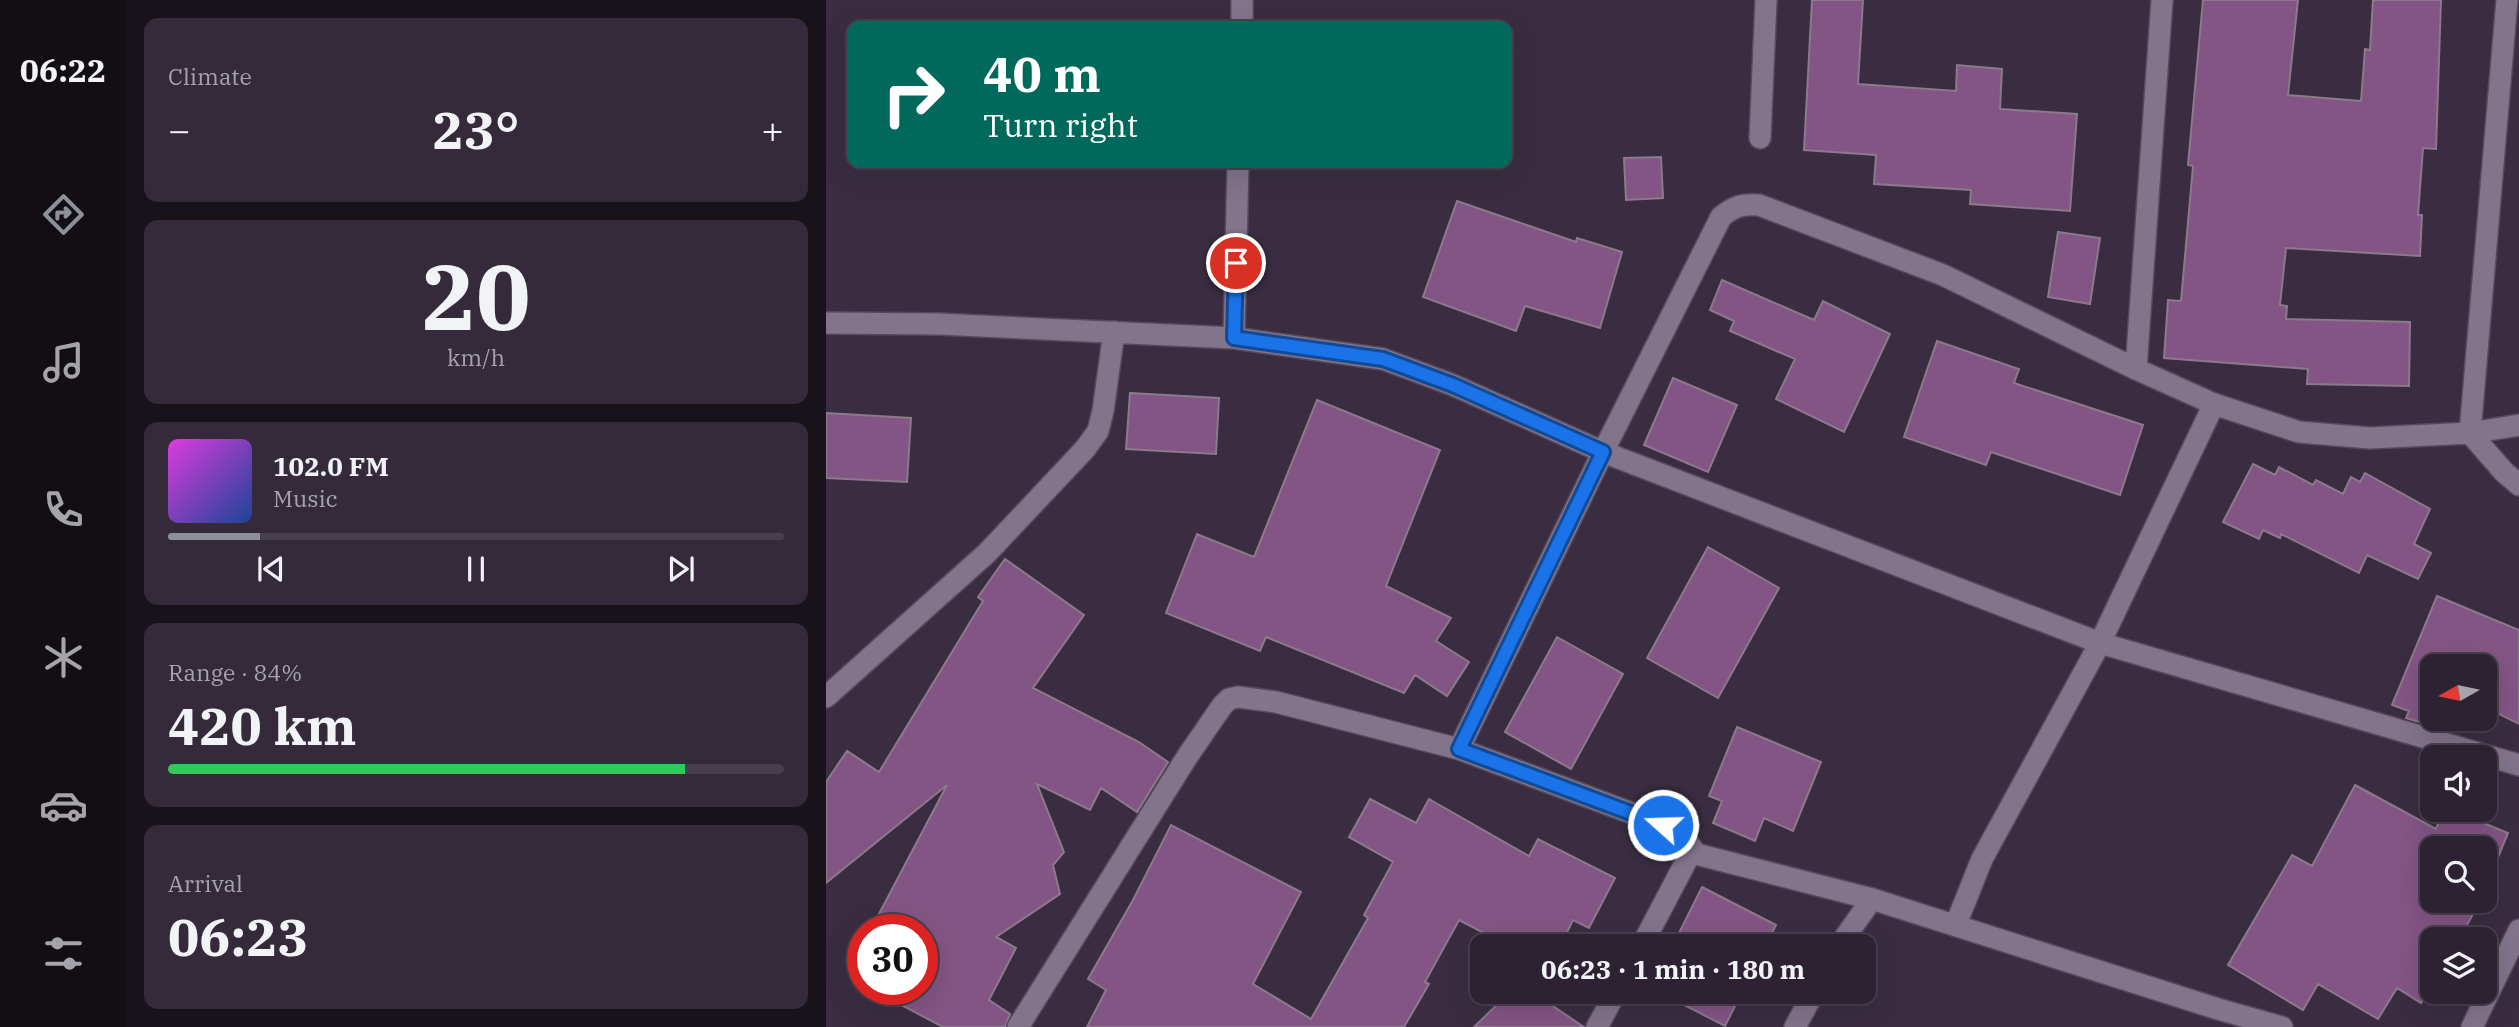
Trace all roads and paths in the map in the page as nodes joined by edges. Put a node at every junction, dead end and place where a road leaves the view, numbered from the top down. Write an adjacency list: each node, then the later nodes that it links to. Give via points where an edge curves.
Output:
1 (1242, 0): 5 (street)
2 (1766, 0): 6 (street)
3 (2162, 0): 11 (street)
4 (2507, 0): 14 (street)
5 (1242, 21)
6 (1760, 138)
7 (1238, 168): 10 (street)
8 (826, 323): 9 (street)
9 (1114, 332): 10 (street); 18 (street, via 1103,411 1098,431 1086,449 987,552)
10 (1234, 338): 15 (street, via 1383,359)
11 (2136, 369): 12 (street); 15 (street, via 1943,275 1759,205 1743,204 1721,217)
12 (2214, 404): 14 (street, via 2299,432 2370,438); 17 (street)
13 (2519, 425): 14 (street)
14 (2470, 433): 16 (street)
15 (1603, 452): 17 (street); 19 (street)
16 (2519, 485)
17 (2100, 643): 20 (street); 23 (street, via 1982,859)
18 (826, 697)
19 (1459, 749): 21 (street, via 1680,831); 29 (street, via 1276,702 1230,699 1186,757)
20 (2519, 765)
21 (1696, 854): 22 (street); 25 (street, via 1691,852)
22 (1872, 899): 23 (street); 26 (street)
23 (1956, 924): 32 (street)
24 (2519, 930): 33 (street)
25 (1648, 934)
26 (1847, 934)
27 (1609, 1004): 30 (street)
28 (1807, 1004): 31 (street)
29 (1018, 1027)
30 (1597, 1027)
31 (1795, 1027)
32 (2282, 1027)
33 (2472, 1027)

